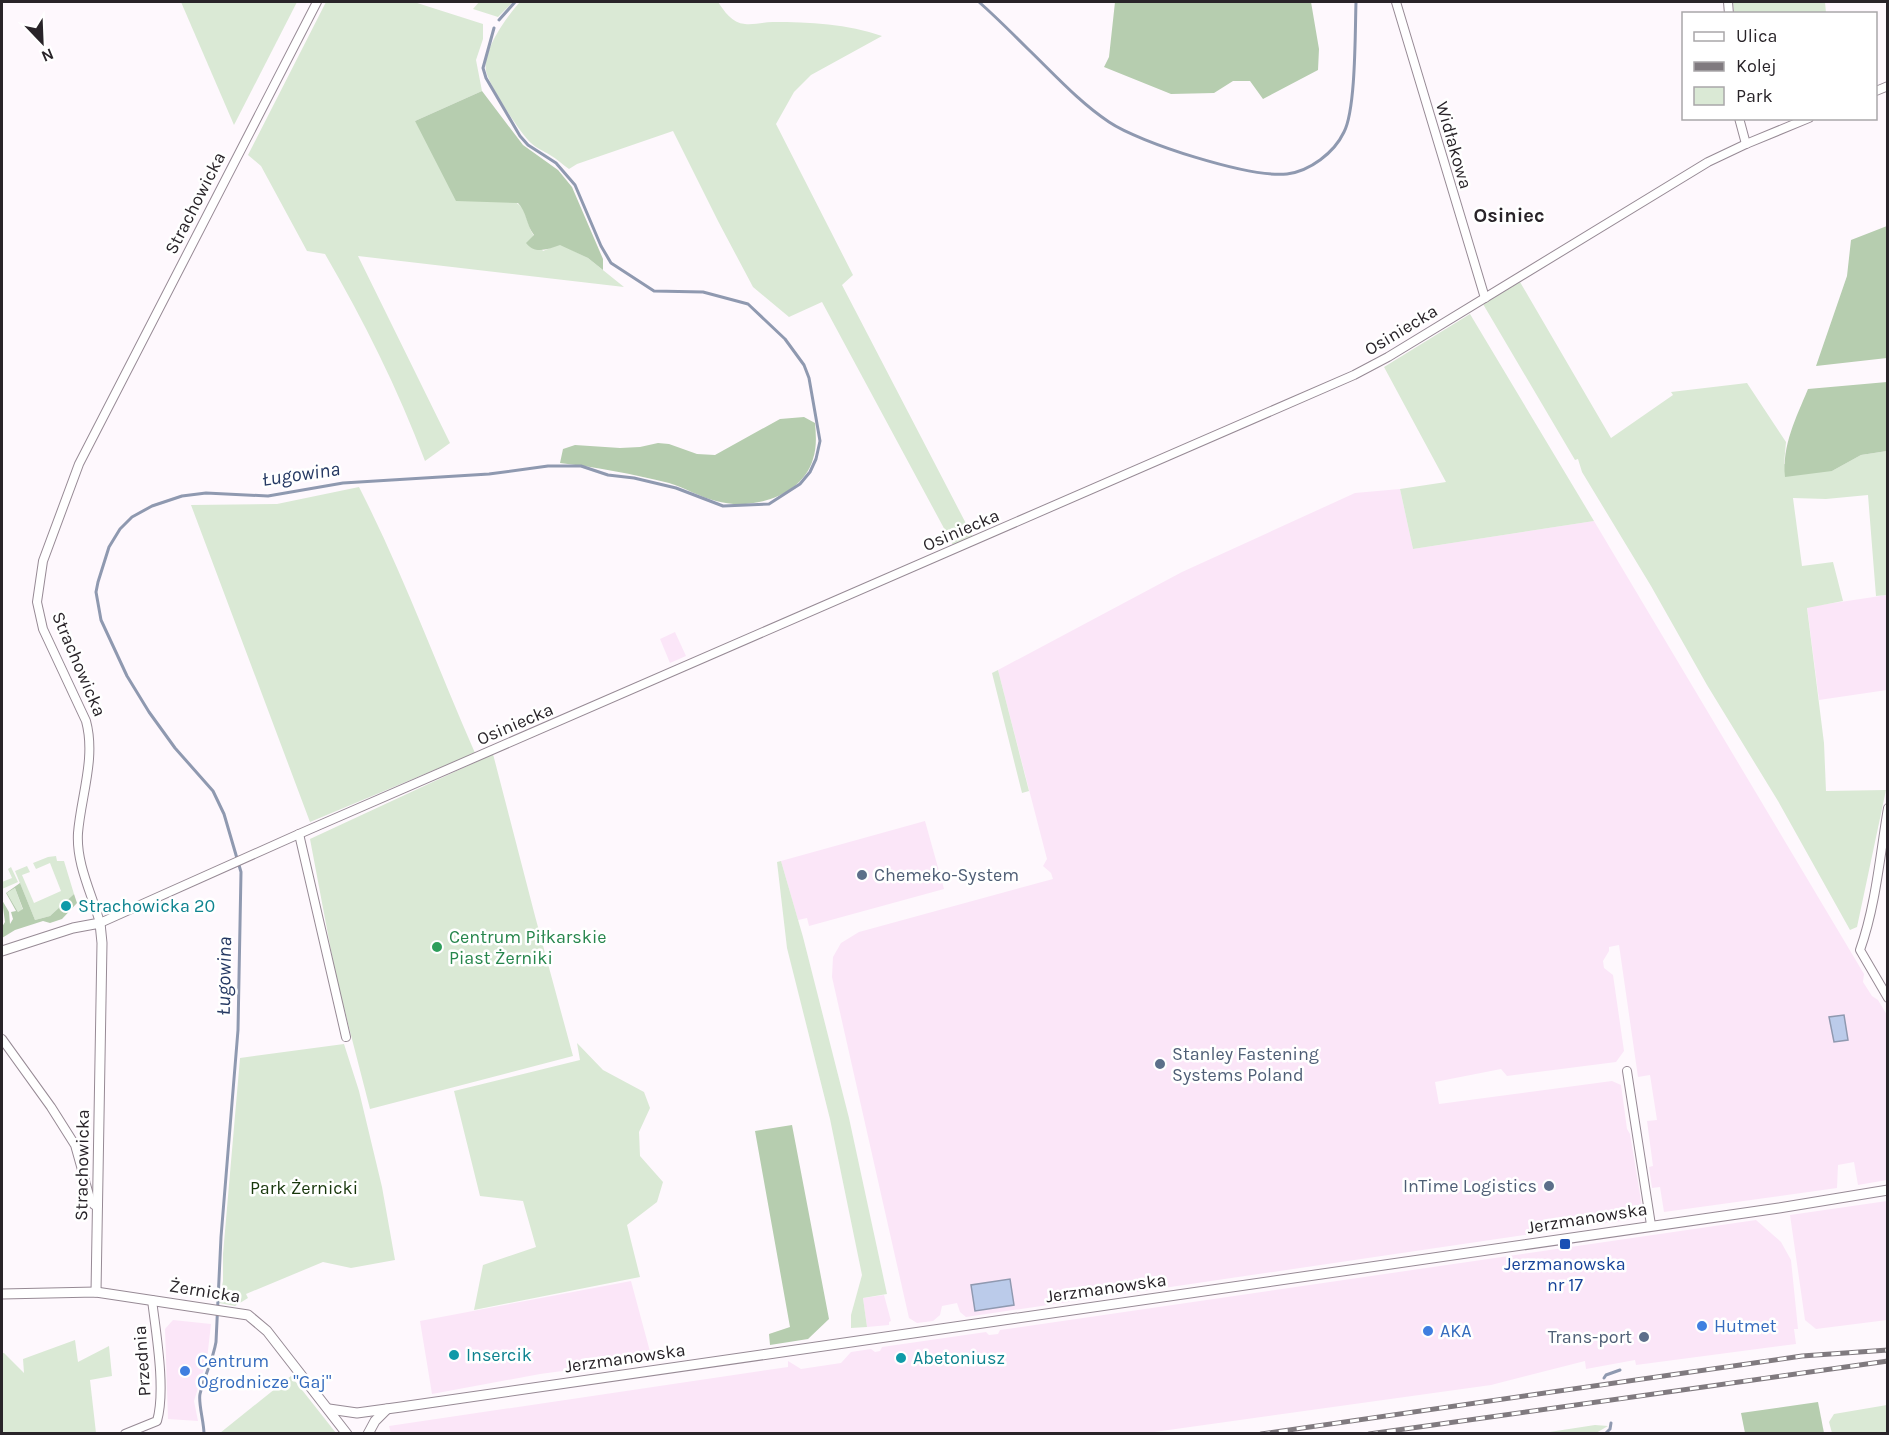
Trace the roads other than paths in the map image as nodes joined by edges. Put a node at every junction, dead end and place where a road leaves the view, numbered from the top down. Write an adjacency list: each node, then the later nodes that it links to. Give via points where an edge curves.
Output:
1 (317, 2): 9 (street, Strachowicka, via 79,464 43,561 37,602 43,629 90,736 78,834 82,869)
2 (1396, 2): 6 (street, Widłakowa)
3 (1740, 120): 5 (street)
4 (1804, 120): 5 (street, Osiniecka)
5 (1746, 144): 6 (street, Osiniecka, via 1708,162)
6 (1485, 298): 8 (street, Osiniecka, via 1388,357 1310,395)
7 (1887, 808): 11 (street, via 1860,950)
8 (299, 834): 9 (street, Osiniecka); 12 (street)
9 (100, 923): 10 (street); 16 (street, Strachowicka)
10 (2, 951)
11 (1887, 998)
12 (346, 1037)
13 (2, 1039): 16 (street, via 75,1145 90,1202)
14 (1627, 1071): 17 (street)
15 (1887, 1190): 17 (street, Jerzmanowska)
16 (98, 1205): 18 (street, Strachowicka)
17 (1651, 1226): 22 (street, Jerzmanowska)
18 (96, 1292): 19 (street, Żernicka); 20 (street, Żernicka)
19 (2, 1294)
20 (152, 1300): 21 (street, Żernicka, via 248,1315 258,1322); 23 (street, Przednia, via 160,1410 157,1421)
21 (329, 1409): 22 (street, Jerzmanowska, via 357,1413); 24 (street, Żernicka)
22 (387, 1409): 25 (street)
23 (125, 1434)
24 (347, 1434)
25 (368, 1434)

